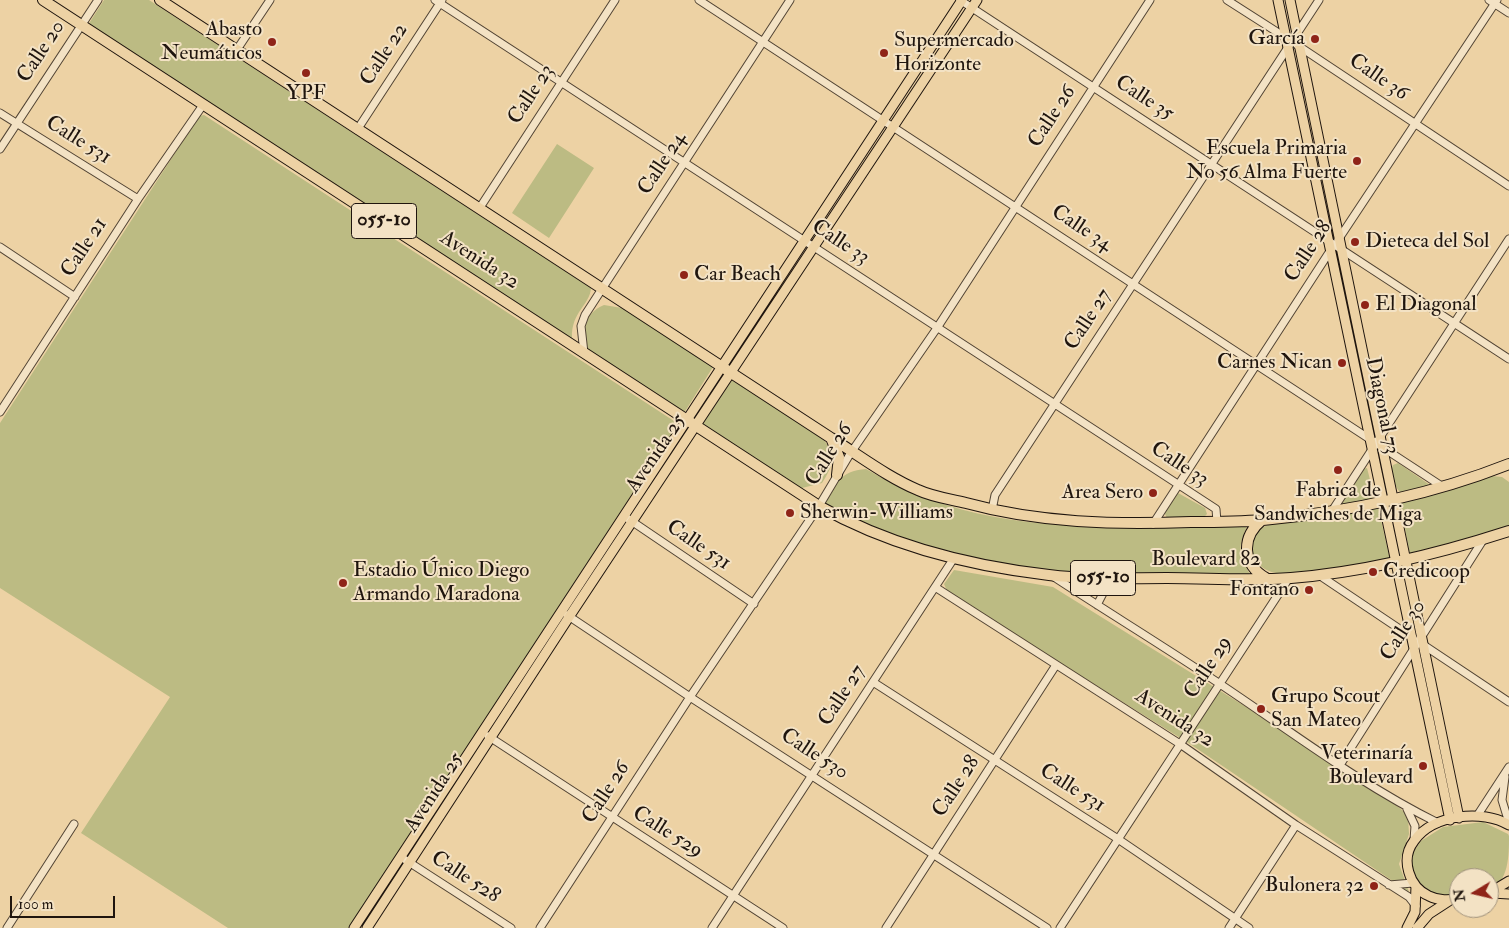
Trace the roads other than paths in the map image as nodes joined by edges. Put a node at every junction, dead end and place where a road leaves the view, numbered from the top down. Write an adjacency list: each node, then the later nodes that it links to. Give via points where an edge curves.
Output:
1 (43, 0): 18 (highway, Avenida 32 / 055-10)
2 (98, 0): 18 (street, Calle 20)
3 (160, 0): 22 (highway, Avenida 32 / 055-10)
4 (270, 0): 22 (street)
5 (615, 0): 23 (street, Calle 23)
6 (699, 0): 20 (street, Calle 34)
7 (790, 0): 20 (street, Calle 24)
8 (961, 0): 16 (street, Calle 35); 27 (main road, Avenida 25)
9 (1150, 0): 24 (street, Calle 26)
10 (1227, 0): 19 (street)
11 (1278, 0): 19 (main road, Diagonal 73)
12 (1290, 0): 19 (main road, Diagonal 73)
13 (1319, 0): 19 (street, Calle 27)
14 (439, 1): 23 (street, Calle 33); 31 (street, Calle 22)
15 (1493, 1): 17 (street); 29 (street, Calle 28)
16 (975, 4): 24 (street, Calle 35); 30 (main road, Avenida 25)
17 (1509, 13)
18 (81, 25): 25 (highway, Avenida 32 / 055-10); 28 (street, Calle 20)
19 (1290, 39): 21 (main road, Diagonal 73); 34 (street, Calle 27); 39 (main road, Diagonal 73)
20 (763, 42): 27 (street, Calle 34); 33 (street, Calle 24)
21 (1300, 47): 29 (street, Calle 36); 42 (main road, Diagonal 73)
22 (236, 51): 31 (highway, Avenida 32 / 055-10)
23 (561, 82): 33 (street, Calle 33); 38 (street, Calle 23)
24 (1093, 87): 34 (street, Calle 35); 37 (street, Calle 26)
25 (203, 104): 36 (street, Calle 21); 50 (highway, Avenida 32 / 055-10)
26 (0, 114): 28 (street, Calle 531)
27 (883, 120): 30 (street, Calle 34); 40 (main road, Avenida 25)
28 (16, 124): 32 (street, Calle 20); 36 (street, Calle 531)
29 (1416, 125): 35 (street, Calle 36); 42 (street, Calle 28)
30 (894, 127): 37 (street, Calle 34); 44 (main road, Avenida 25)
31 (357, 130): 38 (highway, Avenida 32 / 055-10)
32 (0, 148)
33 (685, 163): 40 (street, Calle 33); 46 (street, Calle 24)
34 (1211, 164): 39 (street, Calle 35); 45 (street, Calle 27)
35 (1509, 186)
36 (138, 199): 47 (street, Calle 21)
37 (1016, 207): 45 (street, Calle 34); 49 (street, Calle 26)
38 (479, 209): 46 (highway, Avenida 32 / 055-10)
39 (1327, 238): 42 (main road, Diagonal 73)
40 (803, 240): 44 (street, Calle 33); 52 (main road, Avenida 25)
41 (1509, 240): 48 (street)
42 (1337, 245): 48 (street); 53 (street, Calle 28); 60 (main road, Diagonal 73)
43 (0, 247): 47 (street)
44 (814, 248): 49 (street, Calle 33); 54 (main road, Avenida 25)
45 (1133, 284): 53 (street, Calle 34); 55 (street, Calle 27)
46 (601, 288): 50 (street, Calle 24, via 581,326); 52 (highway, Avenida 32 / 055-10)
47 (74, 297): 56 (street, Calle 21)
48 (1455, 323): 51 (street); 60 (street)
49 (937, 328): 55 (street, Calle 33); 61 (street, Calle 26)
50 (584, 353): 57 (highway, Avenida 32 / 055-10)
51 (1509, 359)
52 (721, 365): 54 (highway, Avenida 32 / 055-10); 57 (main road, Avenida 25)
53 (1257, 365): 60 (street, Calle 34); 66 (street, Calle 28)
54 (732, 372): 58 (main road, Avenida 25); 59 (highway, Avenida 32 / 055-10)
55 (1054, 404): 66 (street, Calle 33); 71 (street, Calle 27, via 995,494)
56 (0, 412)
57 (687, 418): 58 (highway, Avenida 32 / 055-10); 73 (main road, Avenida 25)
58 (697, 425): 70 (highway, Avenida 32 / 055-10); 75 (main road, Avenida 25)
59 (831, 438): 61 (highway, Avenida 32 / 055-10); 65 (highway, via 839,457)
60 (1377, 443): 67 (street, Calle 34); 68 (main road, Diagonal 73); 69 (main road, Diagonal 73); 72 (street)
61 (852, 451): 65 (street, Calle 26); 71 (highway, Boulevard 82 / 055-10, via 919,491)
62 (1509, 464): 63 (highway, Boulevard 82 / 055-10)
63 (1491, 471): 64 (highway); 67 (highway, Boulevard 82 / 055-10)
64 (1509, 473)
65 (837, 475): 70 (street, Calle 26)
66 (1178, 486): 76 (street, Calle 33, via 1216,509); 77 (street, Calle 28)
67 (1443, 487): 68 (highway, Boulevard 82 / 055-10)
68 (1394, 499): 69 (highway, Boulevard 82 / 055-10); 81 (main road, Diagonal 73)
69 (1384, 501): 72 (highway, Boulevard 82 / 055-10); 81 (main road, Diagonal 73)
70 (819, 506): 80 (highway, Boulevard 82 / 055-10, via 866,528); 88 (street, Calle 26)
71 (992, 510): 77 (highway, Boulevard 82 / 055-10, via 1052,520)
72 (1332, 511): 74 (highway, Boulevard 82 / 055-10)
73 (624, 516): 75 (street, Calle 531); 90 (main road, Avenida 25)
74 (1262, 520): 76 (highway, Boulevard 82 / 055-10); 86 (highway, via 1250,533 1246,551 1252,567)
75 (632, 522): 88 (street, Calle 531); 90 (main road, Avenida 25)
76 (1217, 522): 77 (highway, Boulevard 82 / 055-10)
77 (1153, 524)
78 (1509, 532): 79 (highway, Boulevard 82 / 055-10)
79 (1482, 540): 81 (highway, Boulevard 82 / 055-10); 91 (street, Calle 30)
80 (954, 558): 82 (highway, Boulevard 82 / 055-10); 87 (street, Calle 27)
81 (1402, 562): 83 (highway, Boulevard 82 / 055-10); 91 (main road, Diagonal 73)
82 (1051, 575): 84 (highway, Boulevard 82 / 055-10); 89 (street)
83 (1319, 575): 85 (highway, Boulevard 82 / 055-10); 91 (street)
84 (1111, 578): 86 (highway, Boulevard 82 / 055-10); 89 (street)
85 (1289, 578): 86 (highway, Boulevard 82 / 055-10); 94 (street, Calle 29)
86 (1267, 579)
87 (935, 587): 92 (street, Avenida 32); 93 (street, Calle 27)
88 (754, 604): 95 (street, Calle 26)
89 (1097, 605): 94 (street)
90 (566, 614): 95 (street, Calle 530); 97 (main road, Avenida 25); 98 (main road, Avenida 25)
91 (1418, 642): 96 (street); 101 (street, Calle 30); 107 (main road, Diagonal 73)
92 (1056, 665): 99 (street, Avenida 32); 100 (street, Calle 28)
93 (874, 682): 100 (street, Calle 531); 103 (street, Calle 27)
94 (1220, 684): 99 (street, Calle 29); 101 (street)
95 (690, 697): 103 (street, Calle 530); 106 (street, Calle 26)
96 (1509, 702)
97 (482, 733): 98 (street, Calle 529); 115 (main road, Avenida 25)
98 (491, 739): 106 (street, Calle 529); 116 (main road, Avenida 25)
99 (1180, 744): 111 (street, Avenida 32); 112 (street, Calle 29)
100 (994, 761): 112 (street, Calle 531); 114 (street, Calle 28)
101 (1340, 765): 104 (street)
102 (1507, 769): 105 (street); 110 (street, via 1502,794)
103 (813, 775): 114 (street, Calle 530); 119 (street, Calle 27)
104 (1405, 807): 108 (street); 113 (street, via 1413,819)
105 (1477, 816): 107 (main road); 110 (main road, via 1494,817)
106 (612, 819): 119 (street, Calle 529); 128 (street, Calle 26)
107 (1455, 819): 108 (main road)
108 (1438, 823): 113 (main road)
109 (74, 824): 124 (street)
110 (1509, 824)
111 (1296, 825): 118 (street, Avenida 32); 123 (street)
112 (1118, 839): 123 (street, Calle 531); 133 (street, Calle 29)
113 (1414, 840): 117 (main road, via 1407,861)
114 (934, 855): 131 (street, Calle 28); 132 (street, Calle 530)
115 (401, 857): 116 (street, Calle 528); 125 (main road, Avenida 25)
116 (410, 863): 126 (main road, Avenida 25); 127 (street, Calle 528)
117 (1415, 884): 118 (street); 120 (main road, via 1428,896); 122 (main road)
118 (1389, 885): 122 (street, Avenida 32, via 1409,897)
119 (734, 895): 129 (street, Calle 27); 130 (street, Calle 529)
120 (1449, 898)
121 (1449, 902): 137 (main road, via 1429,914)
122 (1416, 906): 136 (main road)
123 (1235, 918): 134 (street); 135 (street, Calle 531)
124 (7, 928)
125 (354, 928)
126 (367, 928)
127 (511, 928)
128 (540, 928)
129 (712, 928)
130 (783, 928)
131 (886, 928)
132 (1047, 928)
133 (1060, 928)
134 (1228, 928)
135 (1249, 928)
136 (1407, 928)
137 (1417, 928)

